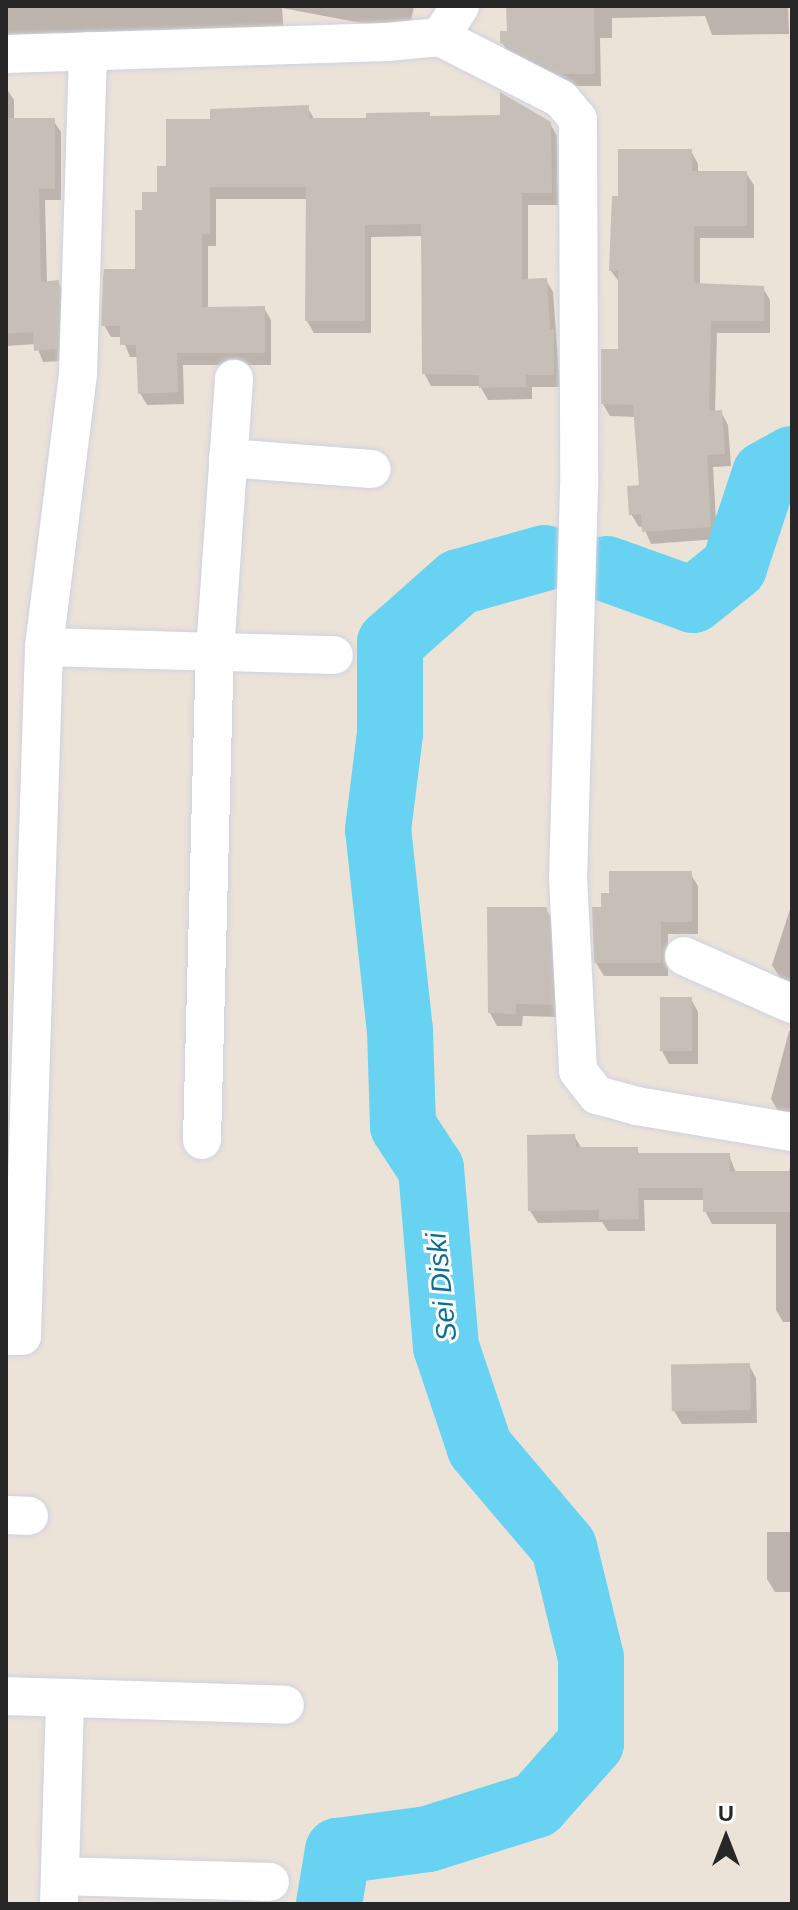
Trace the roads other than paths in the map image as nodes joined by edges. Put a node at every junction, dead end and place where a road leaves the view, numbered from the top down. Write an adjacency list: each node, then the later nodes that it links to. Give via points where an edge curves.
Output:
1 (450, 21): 2 (street, via 387,42); 13 (street, via 561,99 578,119 579,487 568,878 578,1071 597,1095)
2 (88, 51): 3 (street); 7 (street, via 78,373)
3 (6, 54)
4 (234, 379): 5 (street)
5 (228, 458): 6 (street); 8 (street)
6 (372, 469)
7 (44, 647): 8 (street); 10 (street)
8 (215, 651): 9 (street); 14 (street)
9 (334, 655)
10 (21, 908): 15 (street, via 22,1336)
11 (684, 956): 12 (street)
12 (792, 1004)
13 (792, 1132)
14 (202, 1140)
15 (6, 1336)
16 (6, 1696): 17 (street)
17 (65, 1698): 18 (street); 20 (street)
18 (285, 1705)
19 (270, 1882): 20 (street)
20 (59, 1890)

